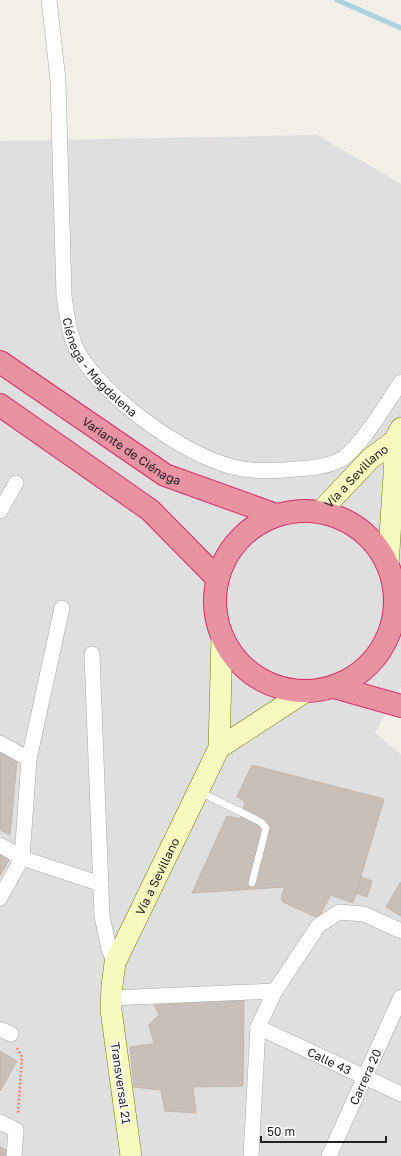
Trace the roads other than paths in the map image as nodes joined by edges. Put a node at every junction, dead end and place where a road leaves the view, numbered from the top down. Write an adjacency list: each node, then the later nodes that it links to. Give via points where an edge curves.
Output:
1 (49, 0): 3 (street, Ciénega - Magdalena, via 58,80 64,296 69,329 77,350 94,375 112,394 152,426 193,451 234,467 282,471 315,468 341,459 353,449)
2 (0, 362): 9 (highway, Variante de Ciénaga, via 165,475)
3 (401, 382)
4 (0, 405): 12 (highway, via 150,510)
5 (398, 435): 8 (street, Vía a Sevillano, via 370,459); 10 (street, Vía a Sevillano, via 394,476)
6 (16, 483): 7 (street)
7 (0, 511)
8 (320, 512): 9 (highway, via 290,512); 11 (highway, via 348,522 361,530 372,540)
9 (276, 515): 12 (highway, via 249,529 238,539 229,551)
10 (396, 516): 11 (street, Vía a Sevillano)
11 (388, 565): 14 (highway)
12 (217, 578): 15 (highway, via 214,608)
13 (62, 608): 22 (street)
14 (398, 613): 17 (highway, via 388,638 372,663 348,681)
15 (222, 637): 18 (highway, via 238,662 249,672 275,687); 21 (street, Vía a Sevillano)
16 (92, 654): 27 (street)
17 (334, 687): 18 (highway); 19 (highway)
18 (305, 692): 21 (street, Vía a Sevillano)
19 (401, 706)
20 (0, 743): 22 (street)
21 (220, 748): 23 (street, Vía a Sevillano)
22 (29, 759): 25 (street)
23 (198, 791): 26 (lane, via 255,819 266,828); 30 (street, Vía a Sevillano)
24 (0, 845): 25 (street)
25 (22, 858): 27 (street); 28 (street)
26 (252, 883)
27 (101, 884): 30 (street, via 102,916 109,950)
28 (0, 898)
29 (401, 931): 31 (street, via 364,914 339,912 318,926)
30 (115, 964): 33 (street, Vía a Sevillano)
31 (275, 991): 33 (street); 34 (street)
32 (401, 997): 35 (street, Carrera 20)
33 (112, 1004): 39 (street, Transversal 21)
34 (258, 1027): 35 (street, Calle 43); 40 (street)
35 (364, 1076): 36 (street, Calle 43); 41 (street, Carrera 20)
36 (401, 1094)
37 (0, 1122): 38 (street, via 16,1130)
38 (14, 1156)
39 (131, 1156)
40 (251, 1156)
41 (329, 1156)

